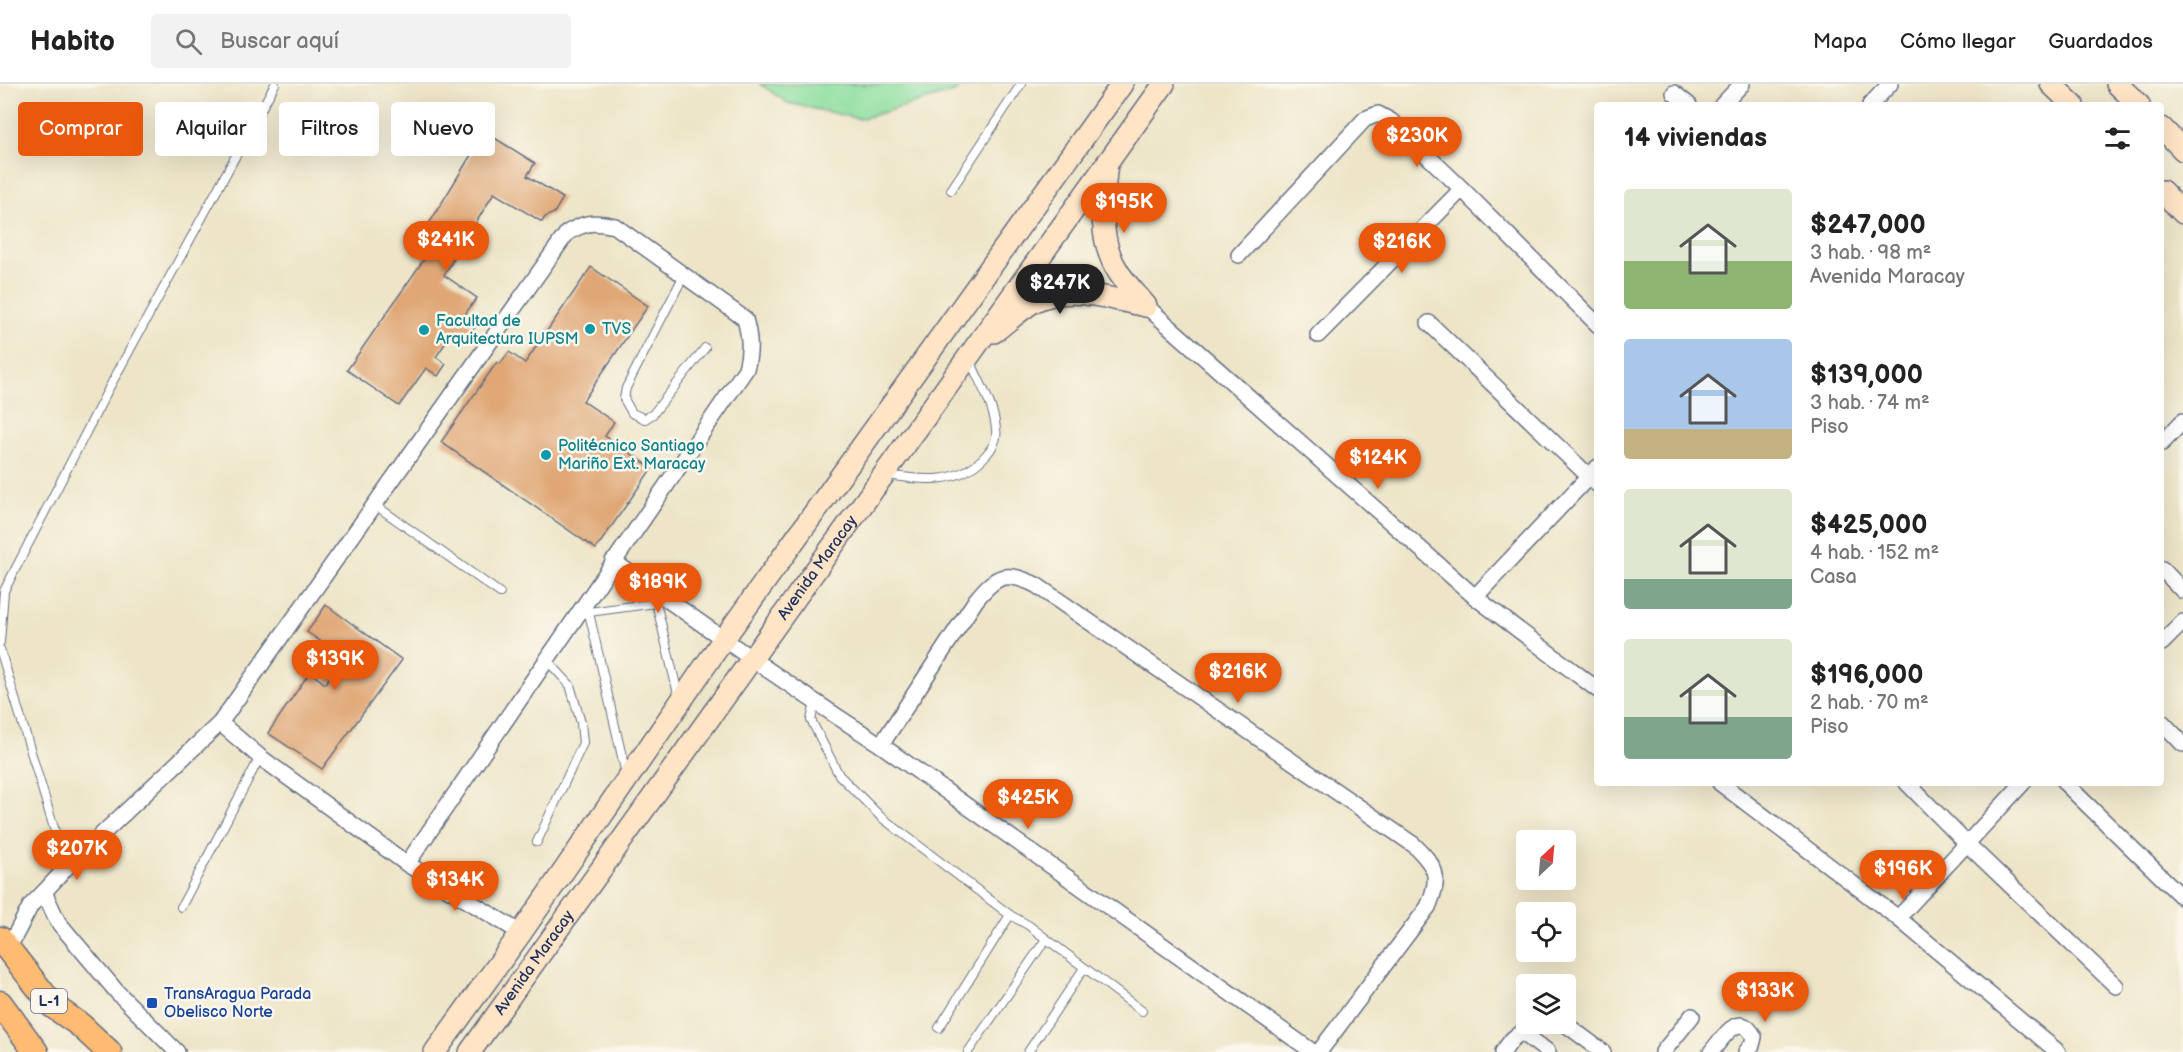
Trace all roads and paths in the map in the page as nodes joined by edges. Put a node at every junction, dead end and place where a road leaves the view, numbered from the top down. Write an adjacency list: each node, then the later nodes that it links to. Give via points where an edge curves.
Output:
1 (275, 84): 47 (lane, via 109,388 4,591)
2 (1021, 84): 21 (lane)
3 (1122, 84): 45 (street, Avenida Maracay)
4 (1164, 84): 19 (street, Avenida Maracay)
5 (1742, 84): 12 (street)
6 (1890, 84): 13 (street)
7 (2051, 84): 14 (street)
8 (2117, 84): 15 (street)
9 (2125, 84): 16 (street)
10 (1674, 93): 11 (street)
11 (1685, 102)
12 (1725, 102)
13 (1873, 102)
14 (2070, 102)
15 (2137, 102)
16 (2138, 102)
17 (2164, 130): 18 (street)
18 (2183, 150)
19 (1107, 161): 26 (street, via 1102,210 1106,242 1118,272); 31 (street, Avenida Maracay)
20 (1462, 189): 24 (street, via 1391,121 1378,114 1365,119); 27 (street); 29 (street)
21 (951, 190)
22 (2164, 193): 23 (street)
23 (2183, 213)
24 (1239, 255)
25 (684, 275): 30 (lane, via 626,388 624,399 632,414 645,419 653,414); 36 (street, via 615,226 599,222 581,224 567,233); 37 (street, via 745,319 750,354 746,369)
26 (1146, 306): 31 (street, via 1088,294 1062,294 1036,301); 42 (street)
27 (1594, 321)
28 (1429, 322): 35 (street)
29 (1318, 335)
30 (705, 348)
31 (974, 350): 34 (street, Avenida Maracay); 34 (lane, via 997,431 994,445 967,472 922,480)
32 (2183, 421): 33 (street)
33 (2164, 441)
34 (883, 475): 49 (street, Avenida Maracay)
35 (1594, 476): 42 (street)
36 (375, 505): 40 (lane); 54 (street)
37 (614, 561): 41 (street); 43 (street)
38 (2164, 571): 39 (street)
39 (2181, 584)
40 (500, 593)
41 (654, 596): 43 (lane); 45 (street); 52 (lane)
42 (1475, 597): 51 (street)
43 (588, 606): 50 (street); 59 (lane)
44 (2183, 622): 46 (street)
45 (723, 640): 49 (street); 52 (street, Avenida Maracay)
46 (2164, 641)
47 (0, 642)
48 (0, 649): 67 (lane)
49 (751, 657): 53 (street); 89 (street, Avenida Maracay)
50 (546, 658): 64 (lane, via 570,685 583,742); 66 (street)
51 (1594, 687)
52 (680, 701): 59 (street, Avenida Maracay)
53 (814, 703): 57 (street); 71 (lane, via 811,720 839,775 881,818)
54 (220, 723): 58 (street); 67 (street)
55 (2164, 724): 56 (street)
56 (2183, 744)
57 (881, 745): 92 (street); 93 (street, via 976,600 990,583 1006,575 1036,585 1414,845 1430,860 1436,873 1428,907)
58 (260, 757): 66 (street); 70 (lane)
59 (627, 778): 73 (street, Avenida Maracay)
60 (1724, 786): 72 (street)
61 (1910, 786): 65 (street)
62 (2020, 786): 65 (street)
63 (2068, 786): 69 (street)
64 (537, 842)
65 (1966, 843): 72 (street); 77 (street)
66 (407, 864): 73 (street)
67 (66, 868): 68 (street)
68 (44, 892): 75 (street); 87 (street, via 58,922 117,992)
69 (2183, 897)
70 (181, 907)
71 (1010, 915): 74 (lane); 82 (lane)
72 (1898, 918): 100 (street)
73 (520, 933): 88 (street, Avenida Maracay)
74 (1046, 939): 76 (lane); 90 (lane)
75 (4, 944): 79 (main road, L-1)
76 (1084, 968): 80 (lane); 91 (lane)
77 (2116, 986)
78 (0, 1003): 84 (main road, L-1)
79 (53, 1006): 85 (main road); 86 (main road, L-1)
80 (1142, 1011)
81 (1692, 1016): 97 (street)
82 (939, 1028)
83 (1576, 1032): 96 (street)
84 (36, 1052)
85 (92, 1052)
86 (109, 1052)
87 (177, 1052)
88 (435, 1052)
89 (470, 1052)
90 (968, 1052)
91 (1028, 1052)
92 (1312, 1052)
93 (1319, 1052)
94 (1503, 1052): 95 (street, via 1523,1033)
95 (1548, 1052)
96 (1603, 1052)
97 (1663, 1052)
98 (1711, 1052): 99 (street, via 1738,1024 1754,1037)
99 (1746, 1052)
100 (2058, 1052)

